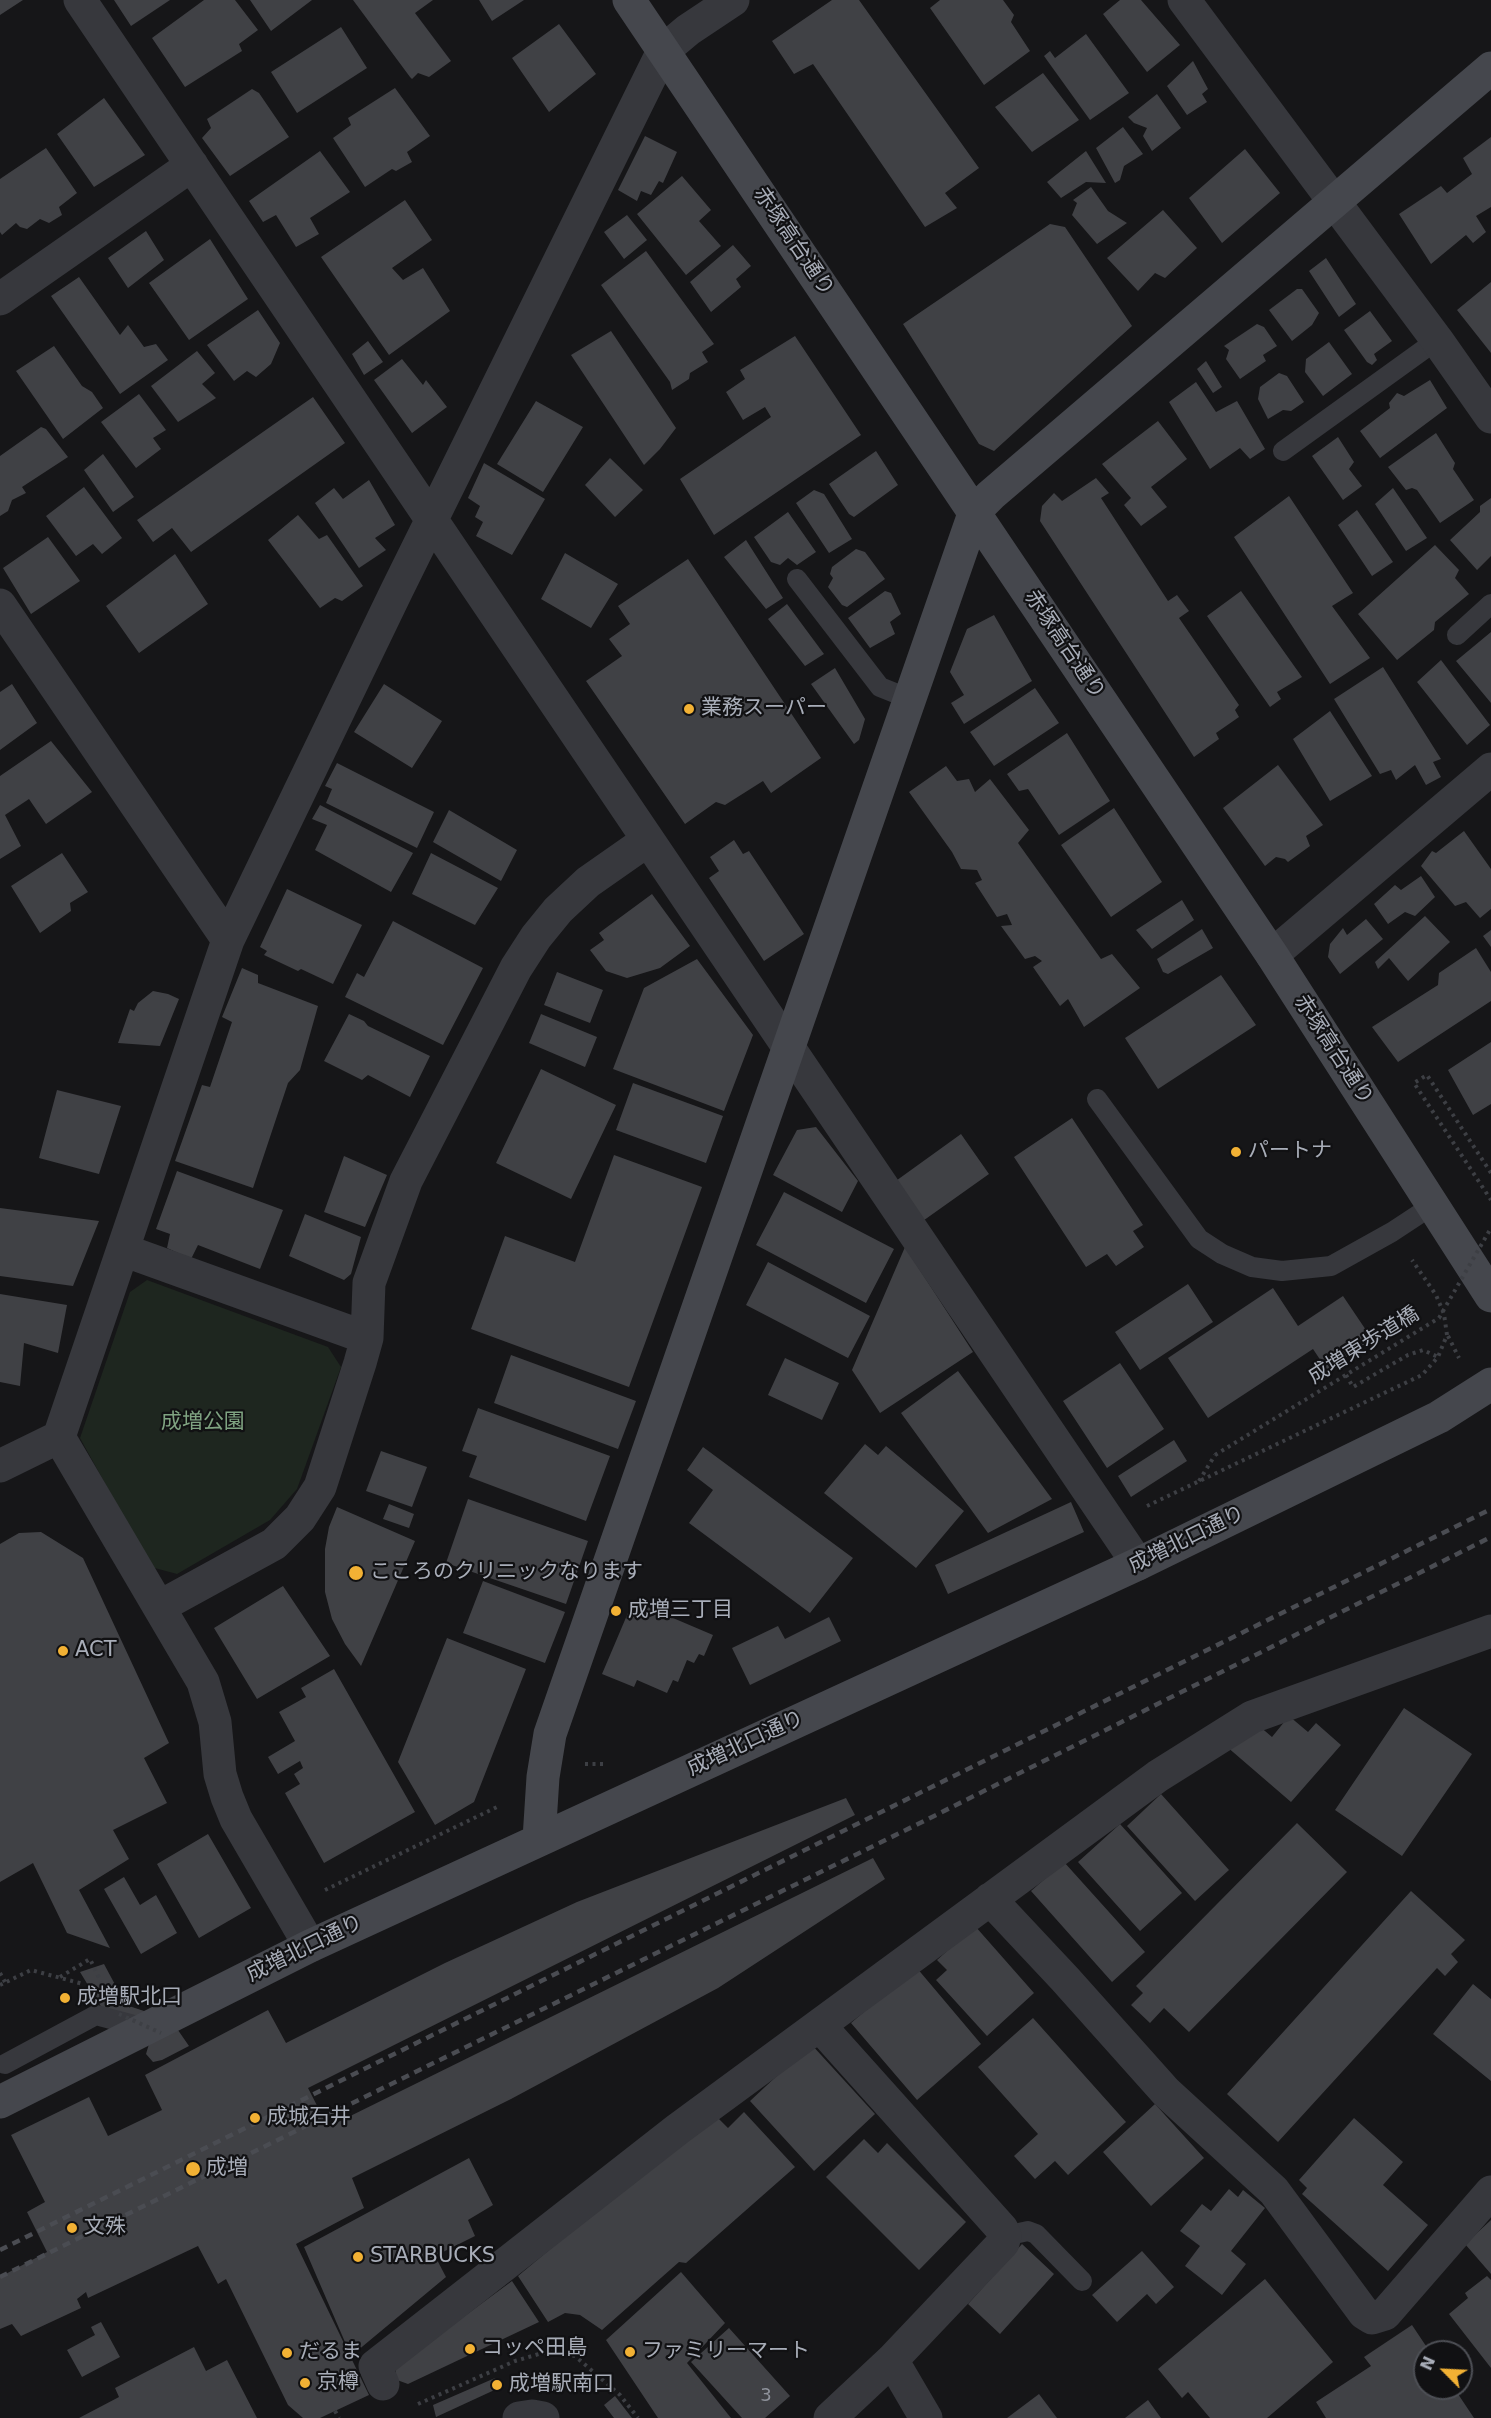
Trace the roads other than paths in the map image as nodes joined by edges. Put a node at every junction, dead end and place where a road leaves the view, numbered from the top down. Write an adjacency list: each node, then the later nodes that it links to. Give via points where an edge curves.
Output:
1 (80, 0): 7 (street)
2 (629, 0): 5 (street, 赤塚高台通り)
3 (733, 0): 5 (street)
4 (1184, 0): 8 (street)
5 (663, 51): 13 (street, 赤塚高台通り); 14 (street)
6 (1491, 69): 8 (street)
7 (192, 165): 9 (street); 14 (street)
8 (1335, 202): 10 (street); 13 (street)
9 (0, 299)
10 (1437, 340): 11 (street); 12 (lane)
11 (1491, 417)
12 (1283, 451)
13 (975, 512): 19 (street); 23 (street, 赤塚高台通り)
14 (432, 518): 21 (street); 22 (street)
15 (797, 579): 19 (lane, via 880,687)
16 (1491, 604): 18 (lane)
17 (0, 605): 22 (street)
18 (1457, 635)
19 (910, 699): 24 (street)
20 (1491, 769): 23 (street)
21 (648, 840): 24 (street); 29 (street, via 588,882 558,910 516,968 406,1182 369,1283)
22 (228, 940): 27 (street)
23 (1272, 955): 26 (street, 赤塚高台通り)
24 (788, 1046): 33 (street); 36 (street, via 550,1734)
25 (1097, 1099): 26 (lane, via 1199,1239 1252,1266 1282,1271 1331,1266)
26 (1433, 1205): 28 (street, 赤塚高台通り)
27 (123, 1250): 29 (street); 31 (street)
28 (1491, 1296)
29 (366, 1338): 34 (street, via 320,1488 300,1518 274,1544)
30 (1491, 1384): 33 (street, 成増北口通り, via 1439,1417)
31 (59, 1437): 32 (street); 34 (street)
32 (0, 1466)
33 (1138, 1564): 36 (street, 成増北口通り)
34 (159, 1607): 38 (street, via 208,1695 220,1774 236,1819)
35 (1491, 1630): 37 (street, via 1252,1717 1158,1776)
36 (539, 1839): 38 (street, 成増北口通り)
37 (990, 1899): 40 (street); 44 (street, via 1166,2092 1274,2191 1372,2318 1385,2314)
38 (310, 1946): 39 (street, 成増北口通り)
39 (142, 2025): 41 (lane, via 96,2015); 42 (street, 成増北口通り)
40 (820, 2026): 45 (street); 48 (street, via 678,2130 375,2366)
41 (2, 2063): 42 (lane)
42 (55, 2074): 43 (street, 成増北口通り)
43 (0, 2103)
44 (1491, 2192)
45 (1005, 2236): 46 (lane, via 1028,2231 1036,2234); 47 (street, via 1003,2243)
46 (1082, 2281)
47 (892, 2360): 51 (street); 52 (street)
48 (383, 2384)
49 (519, 2418): 50 (street)
50 (543, 2418)
51 (830, 2418)
52 (926, 2418)

